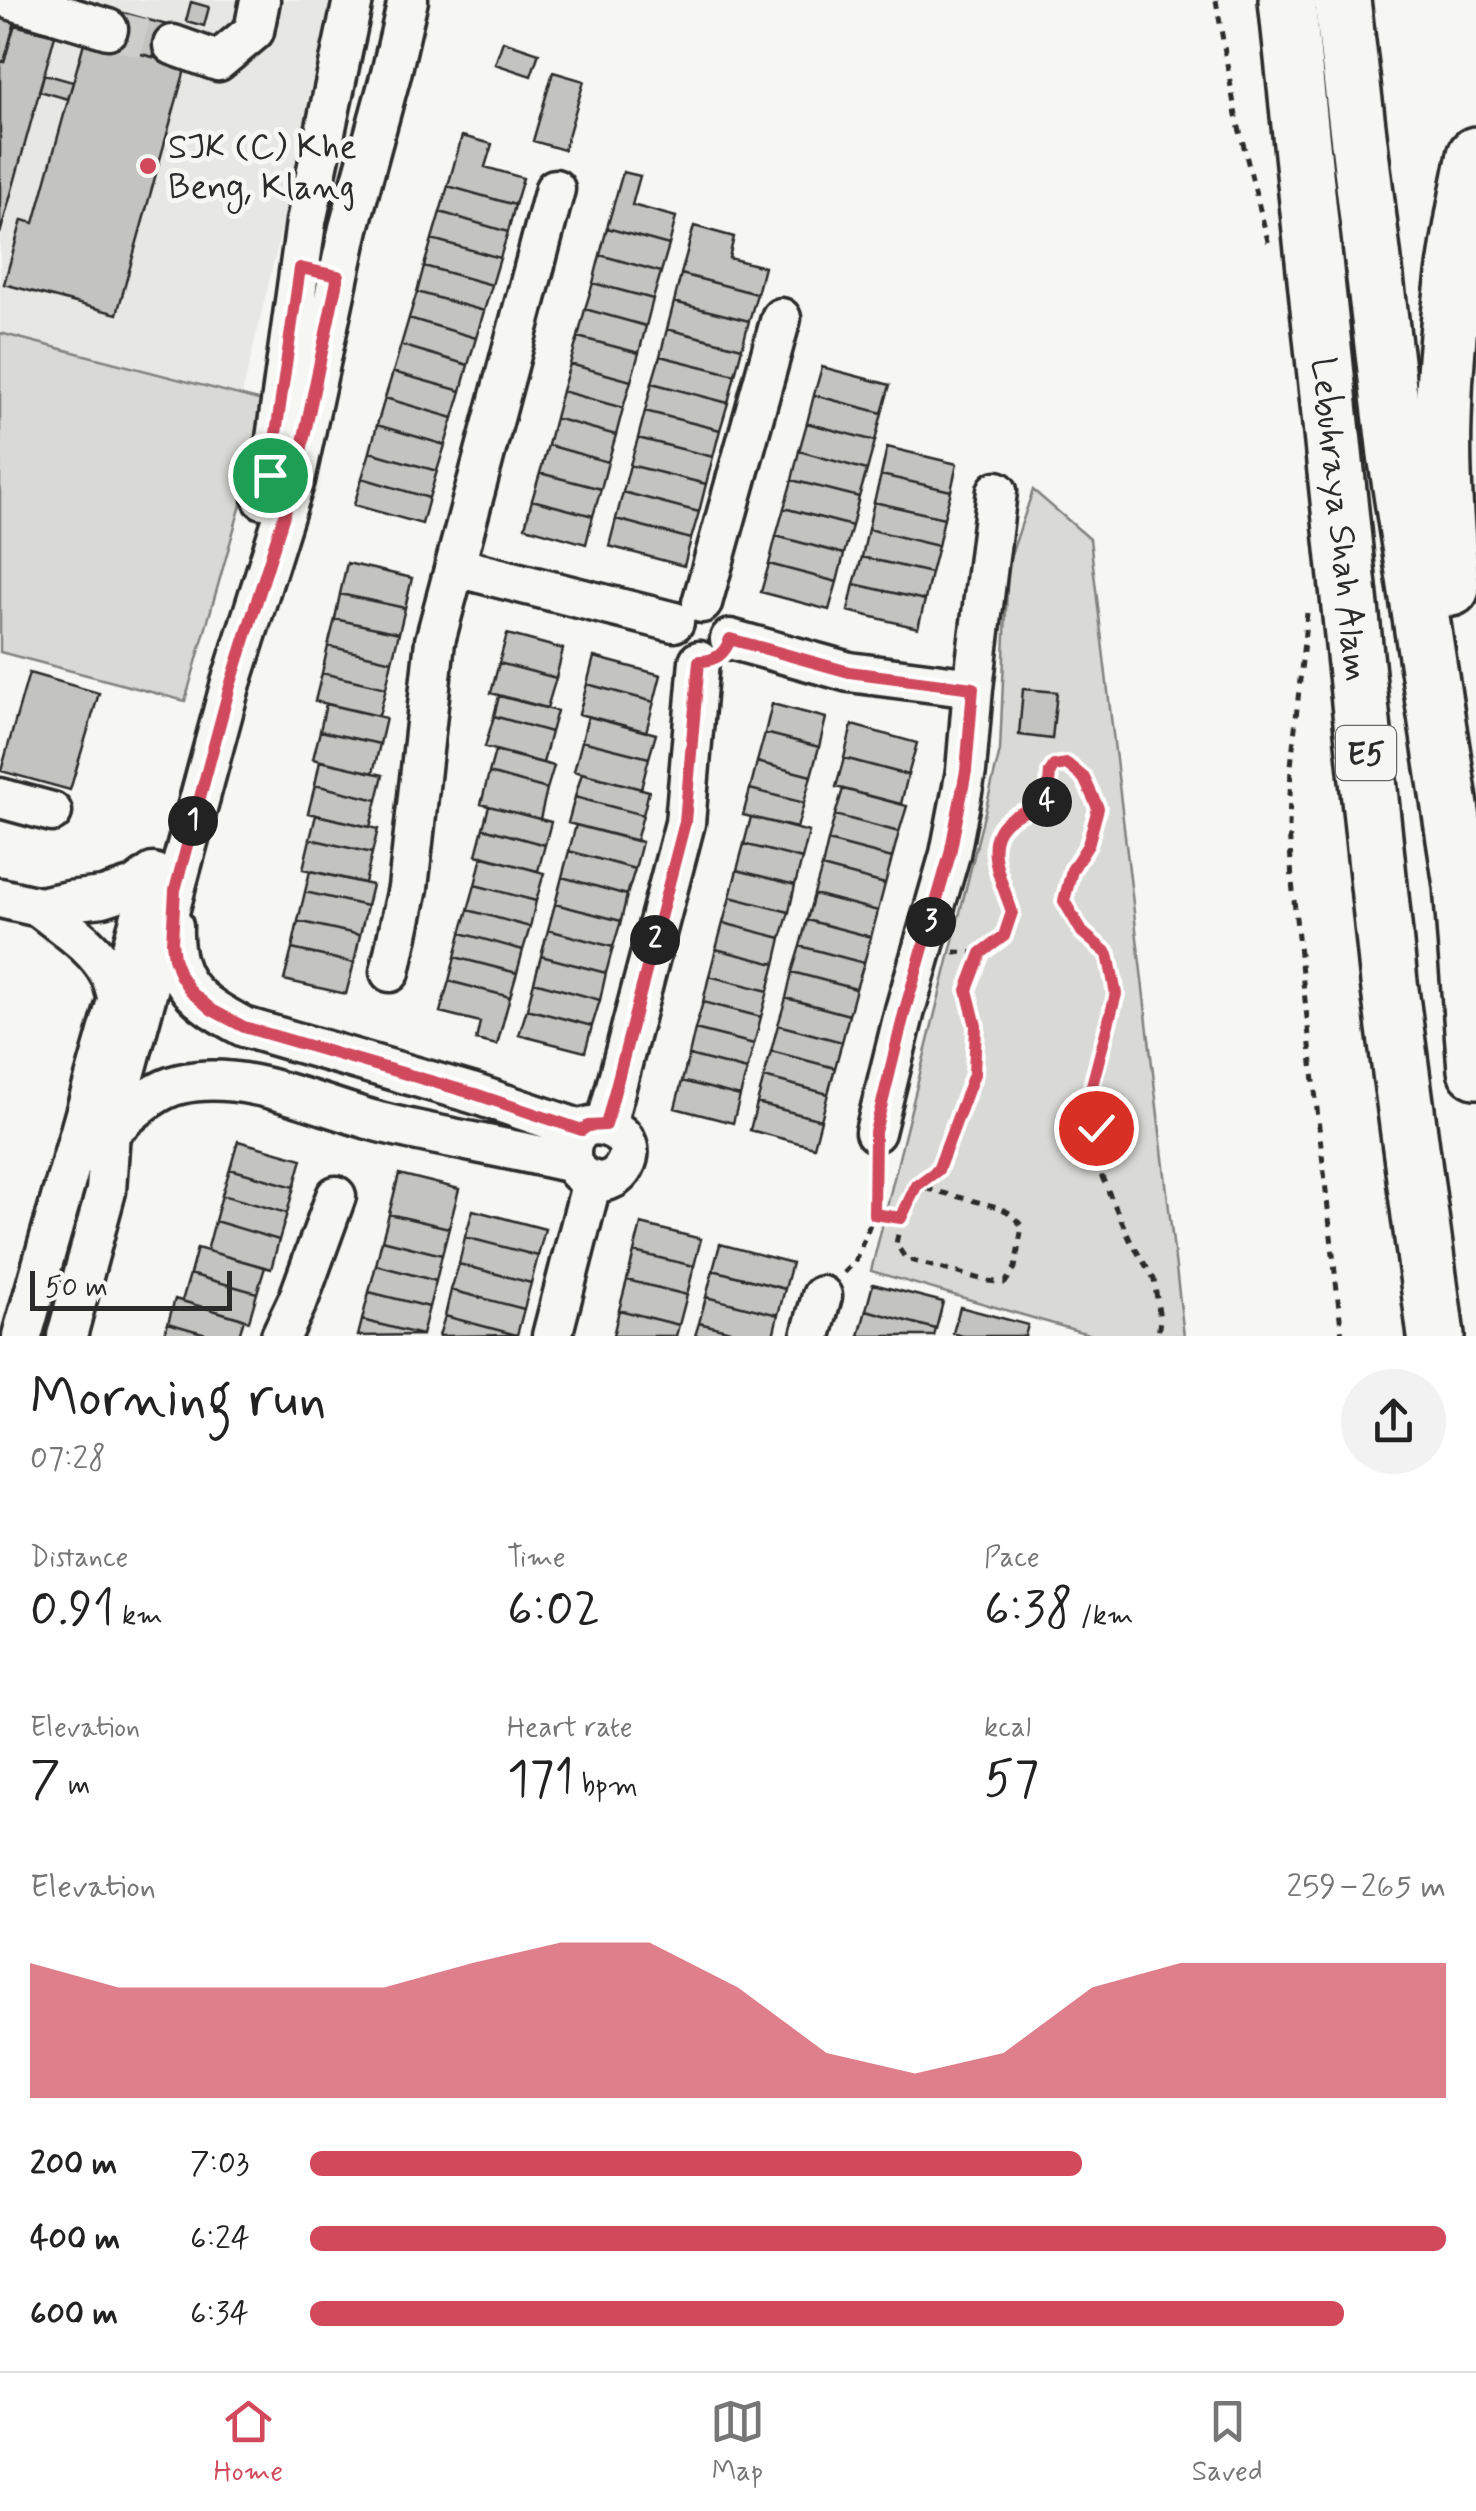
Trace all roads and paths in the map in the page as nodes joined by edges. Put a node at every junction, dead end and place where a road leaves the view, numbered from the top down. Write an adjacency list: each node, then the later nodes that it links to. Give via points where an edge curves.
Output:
1 (12, 0): 8 (street)
2 (260, 0): 9 (street, via 254,31 218,61)
3 (352, 0): 13 (street)
4 (408, 0): 14 (street)
5 (1216, 0): 12 (path, via 1236,116)
6 (1287, 0): 49 (highway, Lebuhraya Shah Alam / E5, via 1389,982)
7 (1342, 0): 26 (highway, Lebuhraya Shah Alam / E5, via 1396,454)
8 (108, 29)
9 (172, 45)
10 (1476, 154): 26 (highway, via 1460,238 1442,419 1444,520 1464,717)
11 (555, 189): 17 (street)
12 (1271, 253)
13 (300, 268): 14 (street); 25 (street, via 270,475)
14 (338, 276): 25 (street, via 295,480)
15 (781, 318): 19 (street)
16 (997, 491): 22 (street)
17 (456, 567): 19 (street); 29 (street, via 435,641 408,888)
18 (1308, 603): 48 (path, via 1289,826)
19 (688, 612): 20 (street, via 711,604 726,614); 21 (street, via 673,639)
20 (730, 639): 21 (street, via 722,654); 22 (street, via 849,672)
21 (699, 661): 36 (street, via 685,822)
22 (973, 688): 35 (street, via 950,854)
23 (0, 798): 24 (street)
24 (52, 812)
25 (164, 882): 28 (street); 30 (street); 31 (street, via 174,958 191,992 244,1027); 34 (street)
26 (1462, 886): 32 (highway, Lebuhraya Shah Alam / E5)
27 (0, 898): 28 (street)
28 (40, 907): 30 (street, via 94,954)
29 (390, 972)
30 (118, 999): 42 (street)
31 (322, 1051): 33 (street); 36 (street, via 475,1094)
32 (1476, 1070)
33 (308, 1099): 34 (street, via 224,1080 178,1084); 36 (street, via 377,1122)
34 (110, 1131): 43 (street, via 106,1192)
35 (875, 1132): 39 (path)
36 (588, 1150): 45 (street)
37 (916, 1186): 40 (path); 40 (path, via 1010,1213 1022,1226 1015,1268 1005,1283 906,1259 896,1244); 47 (path, via 938,1170 974,1074 976,1026 967,990 981,953 1004,936 1012,912 996,867 998,829 1055,796 1050,772 1067,764 1084,778 1098,808 1064,901 1082,932 1108,954 1116,994 1090,1093 1102,1176 1154,1279)
38 (336, 1196): 44 (street)
39 (874, 1214): 40 (path); 41 (path, via 855,1262)
40 (901, 1218)
41 (822, 1296): 46 (street)
42 (22, 1336)
43 (67, 1336)
44 (281, 1336)
45 (552, 1336)
46 (811, 1336)
47 (1158, 1336)
48 (1342, 1336)
49 (1436, 1336)

